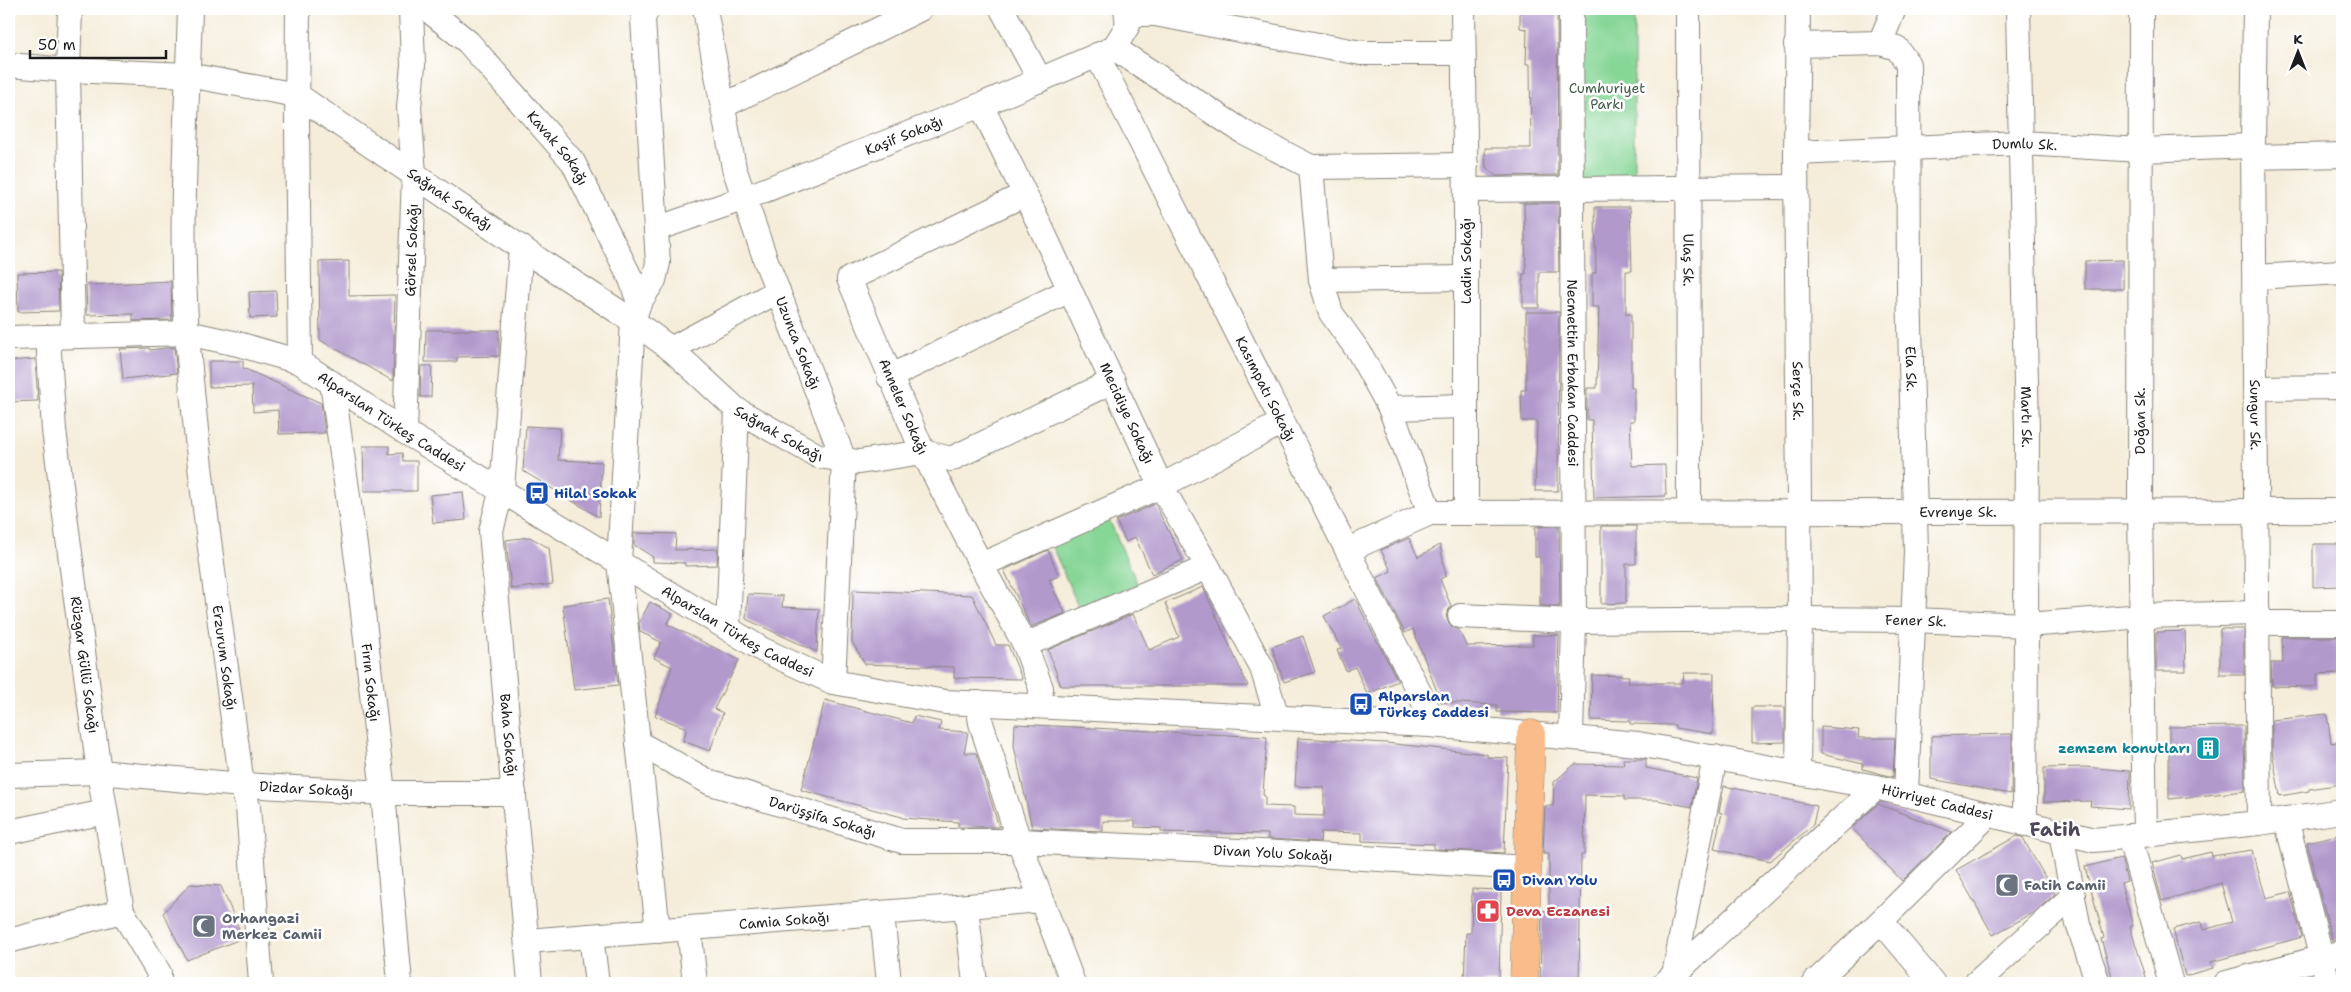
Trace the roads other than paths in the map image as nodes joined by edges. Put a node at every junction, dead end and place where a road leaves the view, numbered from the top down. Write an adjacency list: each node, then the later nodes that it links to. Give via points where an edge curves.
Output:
1 (70, 9): 24 (street)
2 (190, 9): 25 (street, Erzurum Sokağı)
3 (298, 9): 27 (street)
4 (412, 9): 38 (street, Görsel Sokağı, via 413,65 409,107)
5 (705, 9): 28 (street, Uzunca Sokağı)
6 (920, 9): 28 (street)
7 (1002, 9): 26 (street)
8 (1463, 9): 22 (street, Ladin Sokağı)
9 (1571, 9): 41 (street, Necmettin Erbakan Caddesi)
10 (1688, 9): 40 (street, Ulaş Sk.)
11 (1798, 9): 20 (street, Serçe Sk.)
12 (1894, 9): 19 (street)
13 (2018, 9): 30 (street, Martı Sk.)
14 (2140, 9): 32 (street, Doğan Sk.)
15 (2255, 9): 33 (street, Sungur Sk.)
16 (1127, 11): 21 (street, via 1128,26); 22 (street, via 1361,53)
17 (436, 12): 53 (street, Kavak Sokağı, via 468,42 573,162 631,278)
18 (641, 12): 45 (street)
19 (1880, 43): 20 (street, Ela Sk.); 31 (street, Ela Sk., via 1897,48 1908,64)
20 (1796, 45): 34 (street, Serçe Sk.)
21 (1105, 51): 26 (street, Kaşif Sokağı); 37 (street); 68 (street, Kasımpatı Sokağı)
22 (1462, 53): 36 (street, Ladin Sokağı)
23 (9, 65): 24 (street, Sağnak Sokağı)
24 (68, 70): 25 (street, Sağnak Sokağı); 55 (street)
25 (188, 75): 27 (street, Sağnak Sokağı); 54 (street, Erzurum Sokağı, via 184,249)
26 (1040, 80): 29 (street, Kaşif Sokağı)
27 (297, 95): 38 (street, Sağnak Sokağı); 59 (street)
28 (723, 106): 44 (street, Uzunca Sokağı, via 734,168)
29 (981, 106): 43 (street, Mecidiye Sokağı); 44 (street, Kaşif Sokağı)
30 (2021, 143): 31 (street, Dumlu Sk.); 32 (street, Dumlu Sk.); 75 (street, Martı Sk.)
31 (1908, 148): 34 (street, Dumlu Sk.); 80 (street, Ela Sk.)
32 (2141, 150): 33 (street, Dumlu Sk.); 76 (street, Doğan Sk.)
33 (2253, 151): 35 (street, Dumlu Sk.); 48 (street, Sungur Sk.)
34 (1796, 153): 39 (street, Serçe Sk.)
35 (2342, 155)
36 (1466, 165): 37 (street); 42 (street, Ladin Sokağı)
37 (1311, 167): 50 (street)
38 (414, 174): 46 (street, Sağnak Sokağı); 69 (street, Görsel Sokağı)
39 (1796, 187): 40 (street); 79 (street, Serçe Sk.)
40 (1690, 188): 41 (street); 78 (street, Ulaş Sk.)
41 (1572, 189): 42 (street); 83 (street, Necmettin Erbakan Caddesi)
42 (1466, 190): 49 (street, Ladin Sokağı)
43 (1023, 195): 51 (street, Mecidiye Sokağı); 60 (street, Anneler Sokağı, via 849,280)
44 (745, 198): 45 (street, Kaşif Sokağı); 52 (street, Uzunca Sokağı)
45 (656, 229): 53 (street, via 658,262 654,280)
46 (521, 247): 53 (street, Sağnak Sokağı); 73 (street, Baha Sokağı)
47 (2342, 272): 48 (street)
48 (2255, 277): 64 (street, Sungur Sk.)
49 (1466, 278): 50 (street); 65 (street, Ladin Sokağı)
50 (1321, 280): 66 (street, via 1331,313 1359,352)
51 (1070, 290): 60 (street); 61 (street, Mecidiye Sokağı)
52 (778, 291): 58 (street); 71 (street, Uzunca Sokağı)
53 (636, 312): 58 (street, Sağnak Sokağı); 85 (street)
54 (187, 333): 55 (street, Alparslan Türkeş Caddesi); 59 (street, Alparslan Türkeş Caddesi); 110 (street, Erzurum Sokağı)
55 (73, 335): 56 (street, Alparslan Türkeş Caddesi)
56 (48, 336): 57 (street, Alparslan Türkeş Caddesi); 107 (street, Rüzgar Güllü Sokağı, via 54,430)
57 (9, 338)
58 (671, 349): 67 (street, Sağnak Sokağı)
59 (300, 362): 62 (street, Alparslan Türkeş Caddesi)
60 (889, 377): 70 (street, Anneler Sokağı)
61 (1113, 381): 70 (street, via 951,458); 72 (street, Mecidiye Sokağı)
62 (332, 383): 69 (street, Alparslan Türkeş Caddesi); 112 (street, Fırın Sokağı, via 358,567)
63 (2342, 387): 64 (street)
64 (2256, 388): 77 (street, Sungur Sk.)
65 (1466, 406): 66 (street); 82 (street, Ladin Sokağı)
66 (1390, 408): 81 (street)
67 (737, 410): 71 (street, Sağnak Sokağı, via 818,456); 96 (street)
68 (1283, 422): 72 (street); 84 (street, Kasımpatı Sokağı)
69 (406, 432): 73 (street, Alparslan Türkeş Caddesi)
70 (923, 452): 71 (street, Sağnak Sokağı, via 859,462); 86 (street, Anneler Sokağı)
71 (844, 460): 98 (street, Uzunca Sokağı)
72 (1161, 486): 86 (street); 87 (street, Mecidiye Sokağı)
73 (502, 489): 85 (street, Alparslan Türkeş Caddesi); 113 (street, Baha Sokağı, via 492,531)
74 (2342, 510): 77 (street, Evrenye Sk.)
75 (2027, 511): 76 (street, Evrenye Sk.); 80 (street, Evrenye Sk.); 95 (street, Martı Sk.)
76 (2140, 511): 77 (street, Evrenye Sk.); 89 (street, Doğan Sk.)
77 (2257, 511): 90 (street, Sungur Sk.)
78 (1689, 512): 79 (street, Evrenye Sk.); 83 (street, Evrenye Sk.)
79 (1800, 512): 80 (street, Evrenye Sk.); 91 (street, Serçe Sk.)
80 (1915, 512): 92 (street, Ela Sk.)
81 (1430, 513): 82 (street, Evrenye Sk.); 84 (street)
82 (1466, 513): 83 (street, Evrenye Sk.)
83 (1573, 513): 93 (street, Necmettin Erbakan Caddesi)
84 (1348, 550): 102 (street, Kasımpatı Sokağı, via 1429,712)
85 (619, 562): 96 (street, Alparslan Türkeş Caddesi); 105 (street)
86 (981, 565): 97 (street, Anneler Sokağı)
87 (1208, 567): 97 (street); 101 (street, Mecidiye Sokağı, via 1262,668)
88 (1460, 616): 93 (street, Fener Sk.)
89 (2143, 616): 90 (street, Fener Sk.); 95 (street, Fener Sk.); 123 (street, Doğan Sk.)
90 (2258, 618): 94 (street, Fener Sk.); 119 (street, Sungur Sk.)
91 (1800, 619): 92 (street, Fener Sk.); 93 (street, Fener Sk.); 108 (street, Serçe Sk.)
92 (1913, 620): 95 (street, Fener Sk.); 114 (street, Ela Sk.)
93 (1574, 621): 104 (street, Necmettin Erbakan Caddesi)
94 (2342, 623)
95 (2026, 625): 120 (street, Martı Sk.)
96 (728, 628): 98 (street, Alparslan Türkeş Caddesi, via 763,650)
97 (1025, 645): 100 (street, Anneler Sokağı, via 1041,688)
98 (834, 682): 99 (street, Alparslan Türkeş Caddesi, via 945,702)
99 (978, 702): 100 (street, Alparslan Türkeş Caddesi); 124 (street, via 981,723)
100 (1040, 706): 101 (street, Alparslan Türkeş Caddesi)
101 (1277, 717): 102 (street, Alparslan Türkeş Caddesi)
102 (1430, 725): 103 (street, Alparslan Türkeş Caddesi)
103 (1531, 734): 104 (street, Hürriyet Caddesi); 125 (main road)
104 (1572, 737): 106 (street, Hürriyet Caddesi)
105 (638, 743): 124 (street, Darüşşifa Sokağı, via 711,783 902,841); 133 (street)
106 (1715, 757): 108 (street, Hürriyet Caddesi); 138 (street)
107 (98, 772): 109 (street, Dizdar Sokağı); 110 (street, Dizdar Sokağı); 116 (street, Rüzgar Güllü Sokağı)
108 (1798, 773): 111 (street, Hürriyet Caddesi)
109 (9, 775)
110 (242, 785): 112 (street, Dizdar Sokağı); 140 (street, Erzurum Sokağı, via 248,807)
111 (1876, 787): 114 (street, Hürriyet Caddesi); 138 (street)
112 (383, 793): 113 (street, Dizdar Sokağı); 141 (street, Fırın Sokağı)
113 (514, 793): 136 (street, Baha Sokağı)
114 (1906, 794): 117 (street, Hürriyet Caddesi)
115 (2342, 811): 118 (street, Hürriyet Caddesi)
116 (105, 812): 121 (street); 129 (street, Rüzgar Güllü Sokağı)
117 (1988, 815): 120 (street, Hürriyet Caddesi); 131 (street)
118 (2286, 819): 119 (street, Hürriyet Caddesi); 137 (street)
119 (2259, 823): 123 (street, Hürriyet Caddesi)
120 (2025, 824): 122 (street, Hürriyet Caddesi)
121 (9, 832)
122 (2061, 833): 123 (street, Hürriyet Caddesi, via 2094,840); 126 (street)
123 (2137, 835): 153 (street, Doğan Sk.)
124 (1019, 842): 125 (street, Divan Yolu Sokağı); 127 (street)
125 (1527, 868): 148 (main road)
126 (2073, 896): 151 (street); 152 (street, via 2078,924)
127 (1042, 900): 128 (street, Camia Sokağı); 147 (street)
128 (966, 907): 130 (street, Camia Sokağı); 146 (street)
129 (122, 911): 135 (street); 139 (street, Rüzgar Güllü Sokağı, via 159,973)
130 (882, 914): 132 (street, Camia Sokağı); 145 (street)
131 (1881, 922): 149 (street); 150 (street)
132 (689, 928): 133 (street, Camia Sokağı); 144 (street)
133 (658, 932): 134 (street, Camia Sokağı)
134 (591, 936): 136 (street, Camia Sokağı); 143 (street)
135 (9, 941)
136 (527, 941): 142 (street, Baha Sokağı)
137 (2331, 955): 154 (street); 155 (street)
138 (1670, 979)
139 (153, 982)
140 (261, 983)
141 (400, 983)
142 (530, 983)
143 (597, 983)
144 (695, 983)
145 (889, 983)
146 (975, 983)
147 (1073, 983)
148 (1524, 983)
149 (1814, 983)
150 (1932, 983)
151 (1976, 983)
152 (2098, 983)
153 (2171, 983)
154 (2226, 983)
155 (2328, 983)

